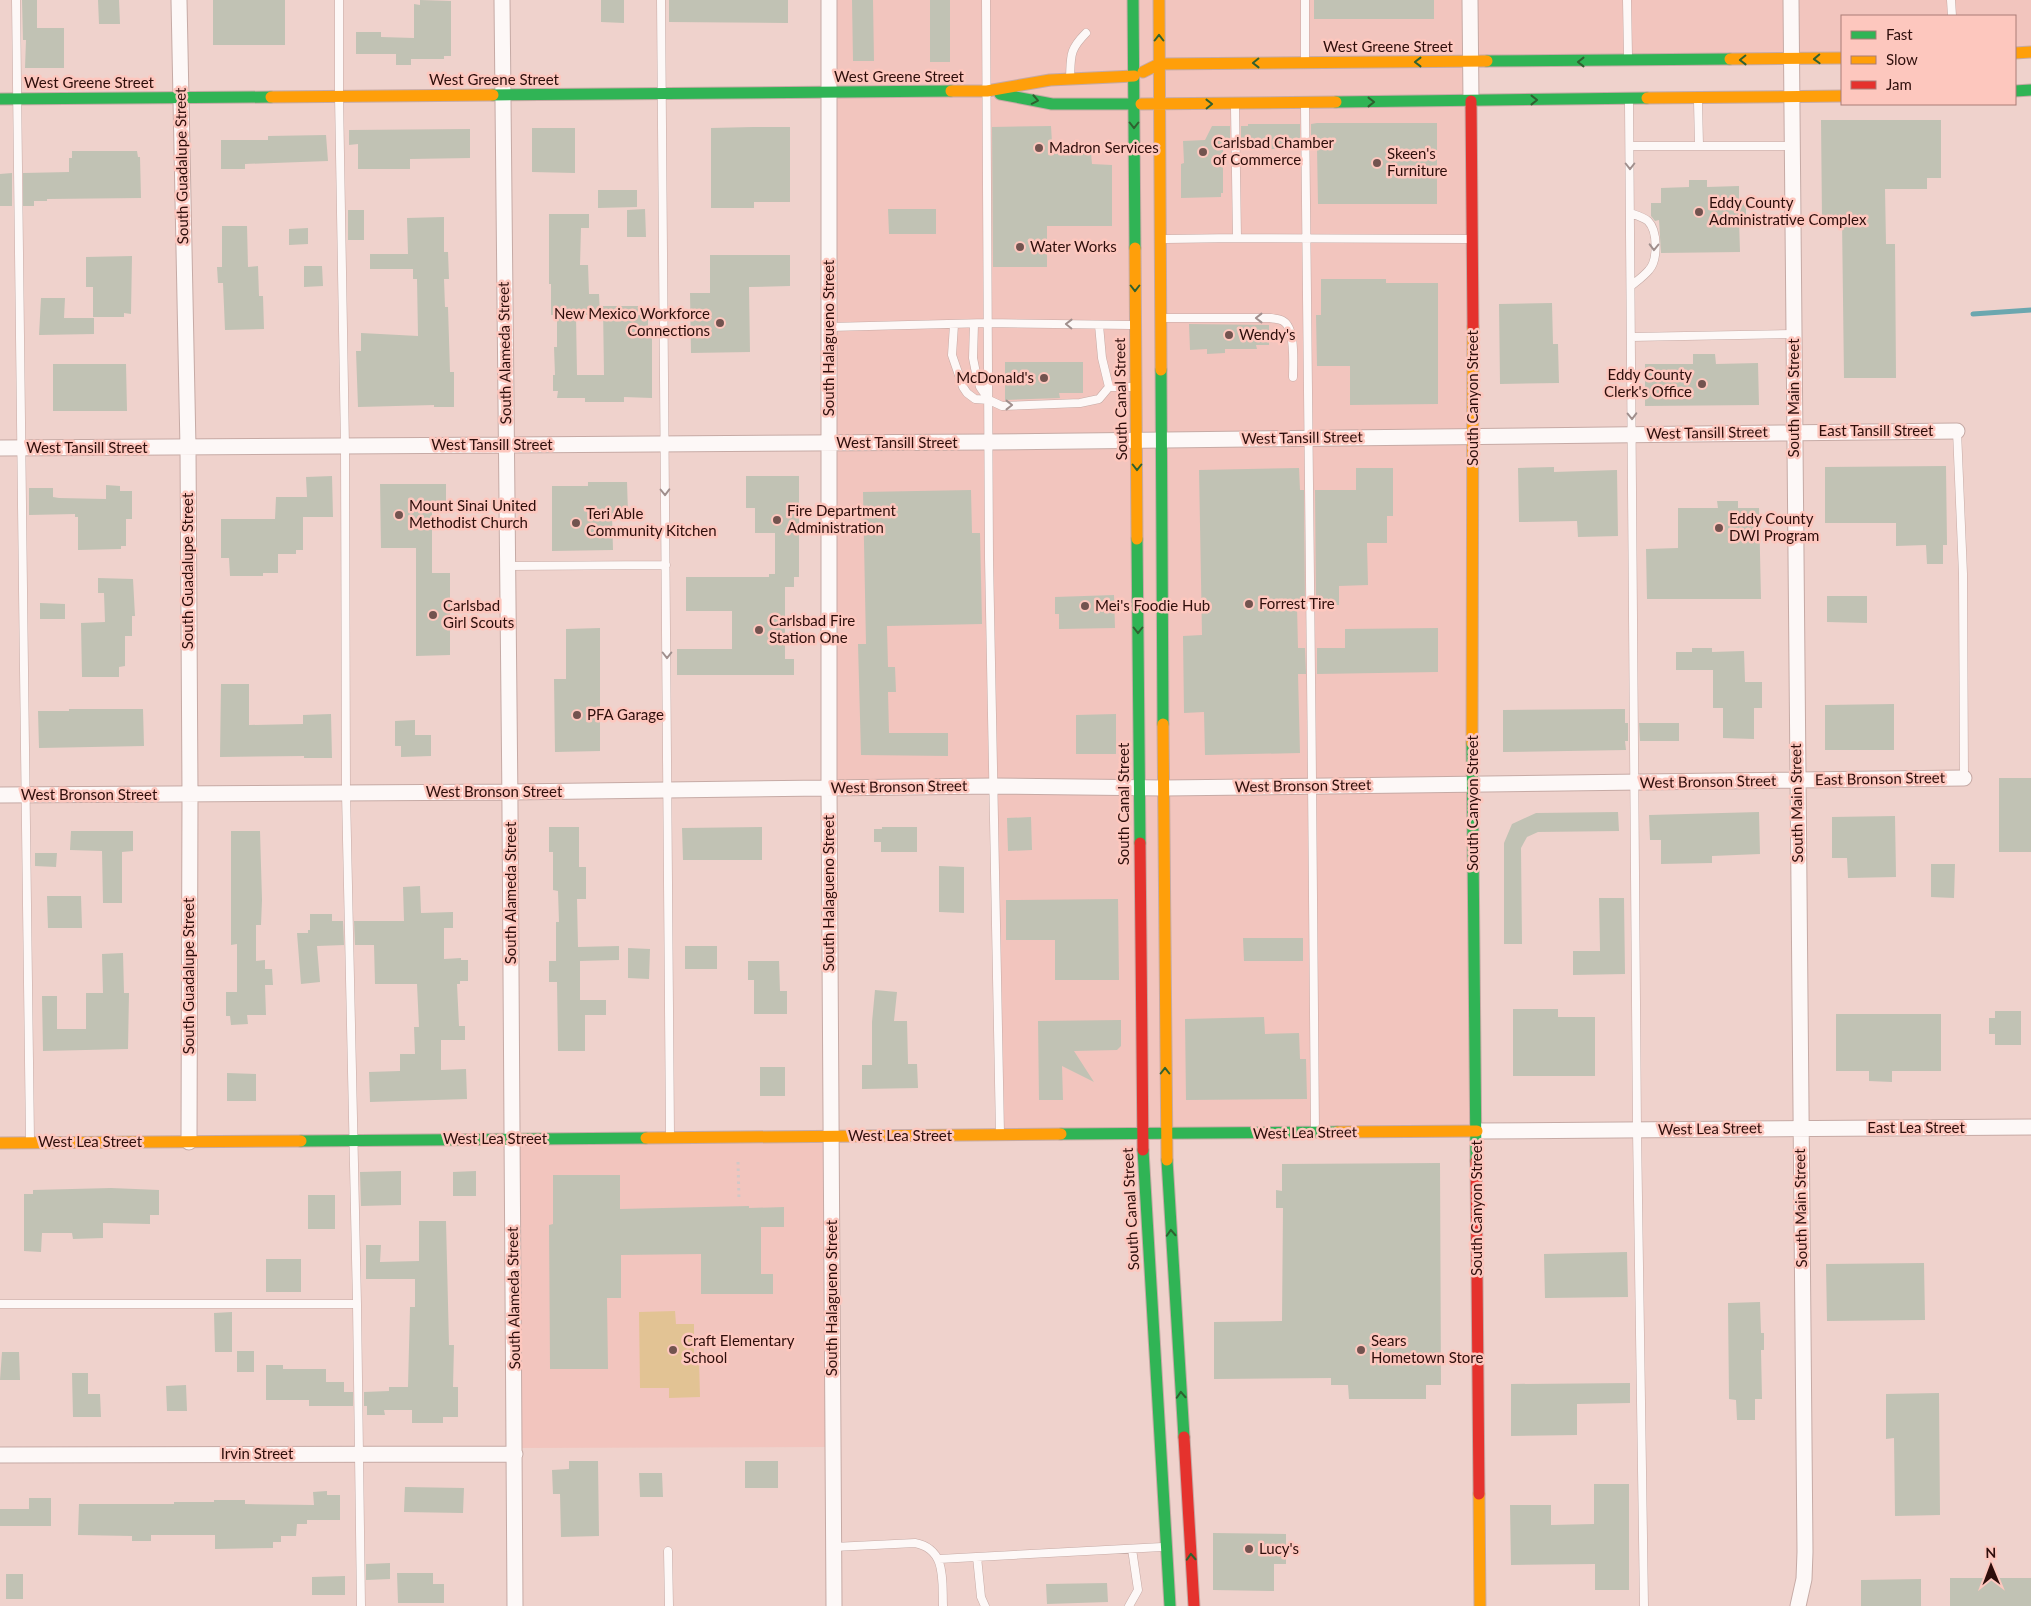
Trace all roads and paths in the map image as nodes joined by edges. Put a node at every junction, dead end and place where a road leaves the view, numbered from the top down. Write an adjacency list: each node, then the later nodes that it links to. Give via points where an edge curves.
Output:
1 (16, 0): 39 (lane)
2 (179, 0): 35 (street, South Guadalupe Street)
3 (339, 0): 33 (lane)
4 (502, 0): 32 (street, South Alameda Street)
5 (661, 0): 31 (lane)
6 (828, 0): 30 (street, South Halagueno Street)
7 (986, 0): 29 (lane)
8 (1133, 0): 25 (main road, South Canal Street)
9 (1159, 0): 24 (main road, one-way to 9)
10 (1305, 0): 21 (lane)
11 (1470, 0): 22 (street, South Canyon Street)
12 (1627, 0): 23 (lane)
13 (1791, 0): 20 (street, South Main Street)
14 (1952, 0): 15 (lane)
15 (1952, 15)
16 (1086, 33): 26 (lane, via 1074,44)
17 (2031, 52): 18 (main road)
18 (2016, 53)
19 (1841, 58): 20 (main road, West Greene Street, one-way to 20)
20 (1792, 60): 23 (main road, West Greene Street, one-way to 23); 36 (street, South Main Street)
21 (1305, 62): 22 (main road, West Greene Street, one-way to 21); 24 (main road, West Greene Street, one-way to 24)
22 (1470, 62): 23 (main road, West Greene Street, one-way to 22); 41 (street, South Canyon Street)
23 (1628, 62)
24 (1160, 64): 25 (main road, West Greene Street); 44 (main road)
25 (1134, 76): 26 (main road, West Greene Street); 43 (main road, South Canal Street)
26 (1070, 79): 29 (main road, West Greene Street)
27 (2016, 90): 28 (main road)
28 (2031, 90)
29 (988, 92): 30 (main road, West Greene Street); 43 (main road, West Greene Street, one-way to 43, via 1052,104); 56 (lane)
30 (828, 93): 31 (main road, West Greene Street); 61 (street, South Halagueno Street)
31 (662, 94): 32 (main road, West Greene Street); 77 (lane)
32 (503, 95): 33 (main road, West Greene Street); 78 (street, South Alameda Street)
33 (339, 96): 35 (main road, West Greene Street); 79 (lane)
34 (1841, 96): 36 (main road, West Greene Street)
35 (180, 97): 39 (main road, West Greene Street); 82 (street, South Guadalupe Street)
36 (1793, 97): 37 (main road, West Greene Street); 48 (street, South Main Street)
37 (1698, 98): 40 (main road, West Greene Street); 46 (lane)
38 (0, 99): 39 (main road, West Greene Street)
39 (17, 99): 81 (lane)
40 (1629, 100): 41 (main road, West Greene Street, one-way to 40); 47 (lane)
41 (1470, 101): 42 (main road, West Greene Street, one-way to 41); 53 (main road, South Canyon Street)
42 (1305, 102): 45 (main road, West Greene Street); 50 (lane)
43 (1134, 104): 44 (main road, West Greene Street); 58 (main road, South Canal Street, one-way to 58)
44 (1160, 104): 45 (main road, West Greene Street, one-way to 45); 52 (main road)
45 (1235, 104): 51 (lane)
46 (1699, 145): 47 (lane); 48 (lane)
47 (1630, 146): 49 (lane, one-way to 49)
48 (1793, 146): 62 (street, South Main Street)
49 (1630, 213): 54 (lane); 54 (lane, one-way to 54, via 1646,220 1652,227 1655,242 1654,262 1650,270)
50 (1307, 237): 51 (lane); 53 (lane); 72 (lane)
51 (1237, 238): 52 (lane)
52 (1160, 239): 55 (main road)
53 (1472, 239): 71 (main road, South Canyon Street)
54 (1631, 286): 63 (lane)
55 (1161, 318): 64 (lane, one-way to 55, via 1293,344 1289,326 1282,320); 74 (main road)
56 (986, 323): 57 (lane); 60 (lane, one-way to 56); 67 (lane)
57 (974, 324): 59 (lane); 67 (lane, via 973,358 980,387)
58 (1136, 324): 60 (lane); 66 (main road, South Canal Street)
59 (954, 325): 61 (lane); 67 (lane, via 952,355 963,387 975,399)
60 (1099, 325): 65 (lane)
61 (830, 327): 76 (street, South Halagueno Street)
62 (1794, 334): 63 (lane); 69 (street, South Main Street)
63 (1632, 337): 70 (lane, one-way to 70)
64 (1293, 377)
65 (1109, 387): 66 (lane); 67 (lane, one-way to 65, via 1002,406 1080,403 1099,399)
66 (1135, 387): 73 (main road, South Canal Street)
67 (989, 400): 75 (lane)
68 (1957, 430): 69 (street, East Tansill Street); 85 (lane, via 1963,574)
69 (1794, 432): 70 (street, West Tansill Street); 86 (street, South Main Street)
70 (1632, 435): 71 (street, West Tansill Street); 87 (lane)
71 (1474, 436): 72 (street, West Tansill Street); 89 (main road, South Canyon Street)
72 (1310, 438): 74 (street, West Tansill Street); 88 (lane)
73 (1137, 440): 74 (street, West Tansill Street); 75 (street, West Tansill Street); 91 (main road, South Canal Street, one-way to 91)
74 (1162, 440): 92 (main road)
75 (988, 442): 76 (street, West Tansill Street); 90 (lane)
76 (828, 443): 77 (street, West Tansill Street); 93 (street, South Halagueno Street)
77 (665, 444): 78 (street, West Tansill Street); 83 (lane, one-way to 83)
78 (506, 446): 79 (street, West Tansill Street); 84 (street, South Alameda Street)
79 (346, 447): 82 (street, West Tansill Street); 96 (lane)
80 (0, 448): 81 (street, West Tansill Street)
81 (20, 448): 82 (street, West Tansill Street); 98 (lane)
82 (188, 448): 99 (street, South Guadalupe Street)
83 (666, 564): 84 (lane); 94 (lane, one-way to 94)
84 (506, 566): 95 (street, South Alameda Street)
85 (1964, 778): 86 (street, East Bronson Street)
86 (1797, 780): 87 (street, West Bronson Street); 101 (street, South Main Street)
87 (1634, 783): 89 (street, West Bronson Street); 102 (lane)
88 (1311, 785): 89 (street, West Bronson Street); 92 (street, West Bronson Street); 104 (lane)
89 (1472, 785): 103 (main road, South Canyon Street)
90 (993, 786): 91 (street, West Bronson Street); 93 (street, West Bronson Street); 108 (lane)
91 (1139, 788): 92 (street, West Bronson Street); 106 (main road, South Canal Street)
92 (1164, 788): 105 (main road, one-way to 92)
93 (829, 789): 94 (street, West Bronson Street); 107 (street, South Halagueno Street)
94 (668, 791): 95 (street, West Bronson Street); 109 (lane)
95 (510, 792): 96 (street, West Bronson Street); 110 (street, South Alameda Street)
96 (346, 793): 99 (street, West Bronson Street); 111 (lane)
97 (0, 795): 98 (street, West Bronson Street)
98 (27, 795): 99 (street, West Bronson Street); 114 (lane)
99 (190, 795): 112 (street, South Guadalupe Street)
100 (2031, 1127): 101 (street, East Lea Street)
101 (1800, 1128): 102 (street, West Lea Street); 139 (street, South Main Street, via 1805,1552)
102 (1637, 1130): 103 (street, West Lea Street); 138 (lane)
103 (1477, 1131): 104 (main road, West Lea Street); 137 (main road, South Canyon Street)
104 (1315, 1132): 105 (main road, West Lea Street)
105 (1165, 1134): 106 (main road, West Lea Street); 136 (main road, one-way to 105)
106 (1142, 1135): 108 (main road, West Lea Street); 122 (main road, South Canal Street)
107 (831, 1136): 108 (main road, West Lea Street); 109 (main road, West Lea Street); 123 (street, South Halagueno Street)
108 (1000, 1136)
109 (670, 1137): 110 (main road, West Lea Street)
110 (512, 1139): 111 (main road, West Lea Street); 120 (street, South Alameda Street)
111 (352, 1140): 112 (main road, West Lea Street); 118 (lane)
112 (189, 1142): 114 (main road, West Lea Street)
113 (0, 1143): 114 (main road, West Lea Street)
114 (30, 1143)
115 (738, 1162): 116 (path)
116 (739, 1200)
117 (0, 1304): 118 (lane)
118 (357, 1304): 119 (lane)
119 (359, 1454): 120 (street, Irvin Street); 121 (street, Irvin Street); 128 (lane)
120 (515, 1454): 129 (street, South Alameda Street)
121 (0, 1455)
122 (1166, 1546): 124 (lane); 135 (main road, South Canal Street)
123 (834, 1547): 127 (lane, via 916,1543 931,1549); 131 (street, South Halagueno Street)
124 (1132, 1549): 126 (lane); 134 (lane, via 1138,1590)
125 (668, 1551): 130 (lane)
126 (977, 1557): 127 (lane); 133 (lane)
127 (939, 1559): 132 (lane)
128 (361, 1606)
129 (515, 1606)
130 (669, 1606)
131 (834, 1606)
132 (943, 1606)
133 (985, 1606)
134 (1129, 1606)
135 (1170, 1606)
136 (1194, 1606)
137 (1480, 1606)
138 (1644, 1606)
139 (1798, 1606)

